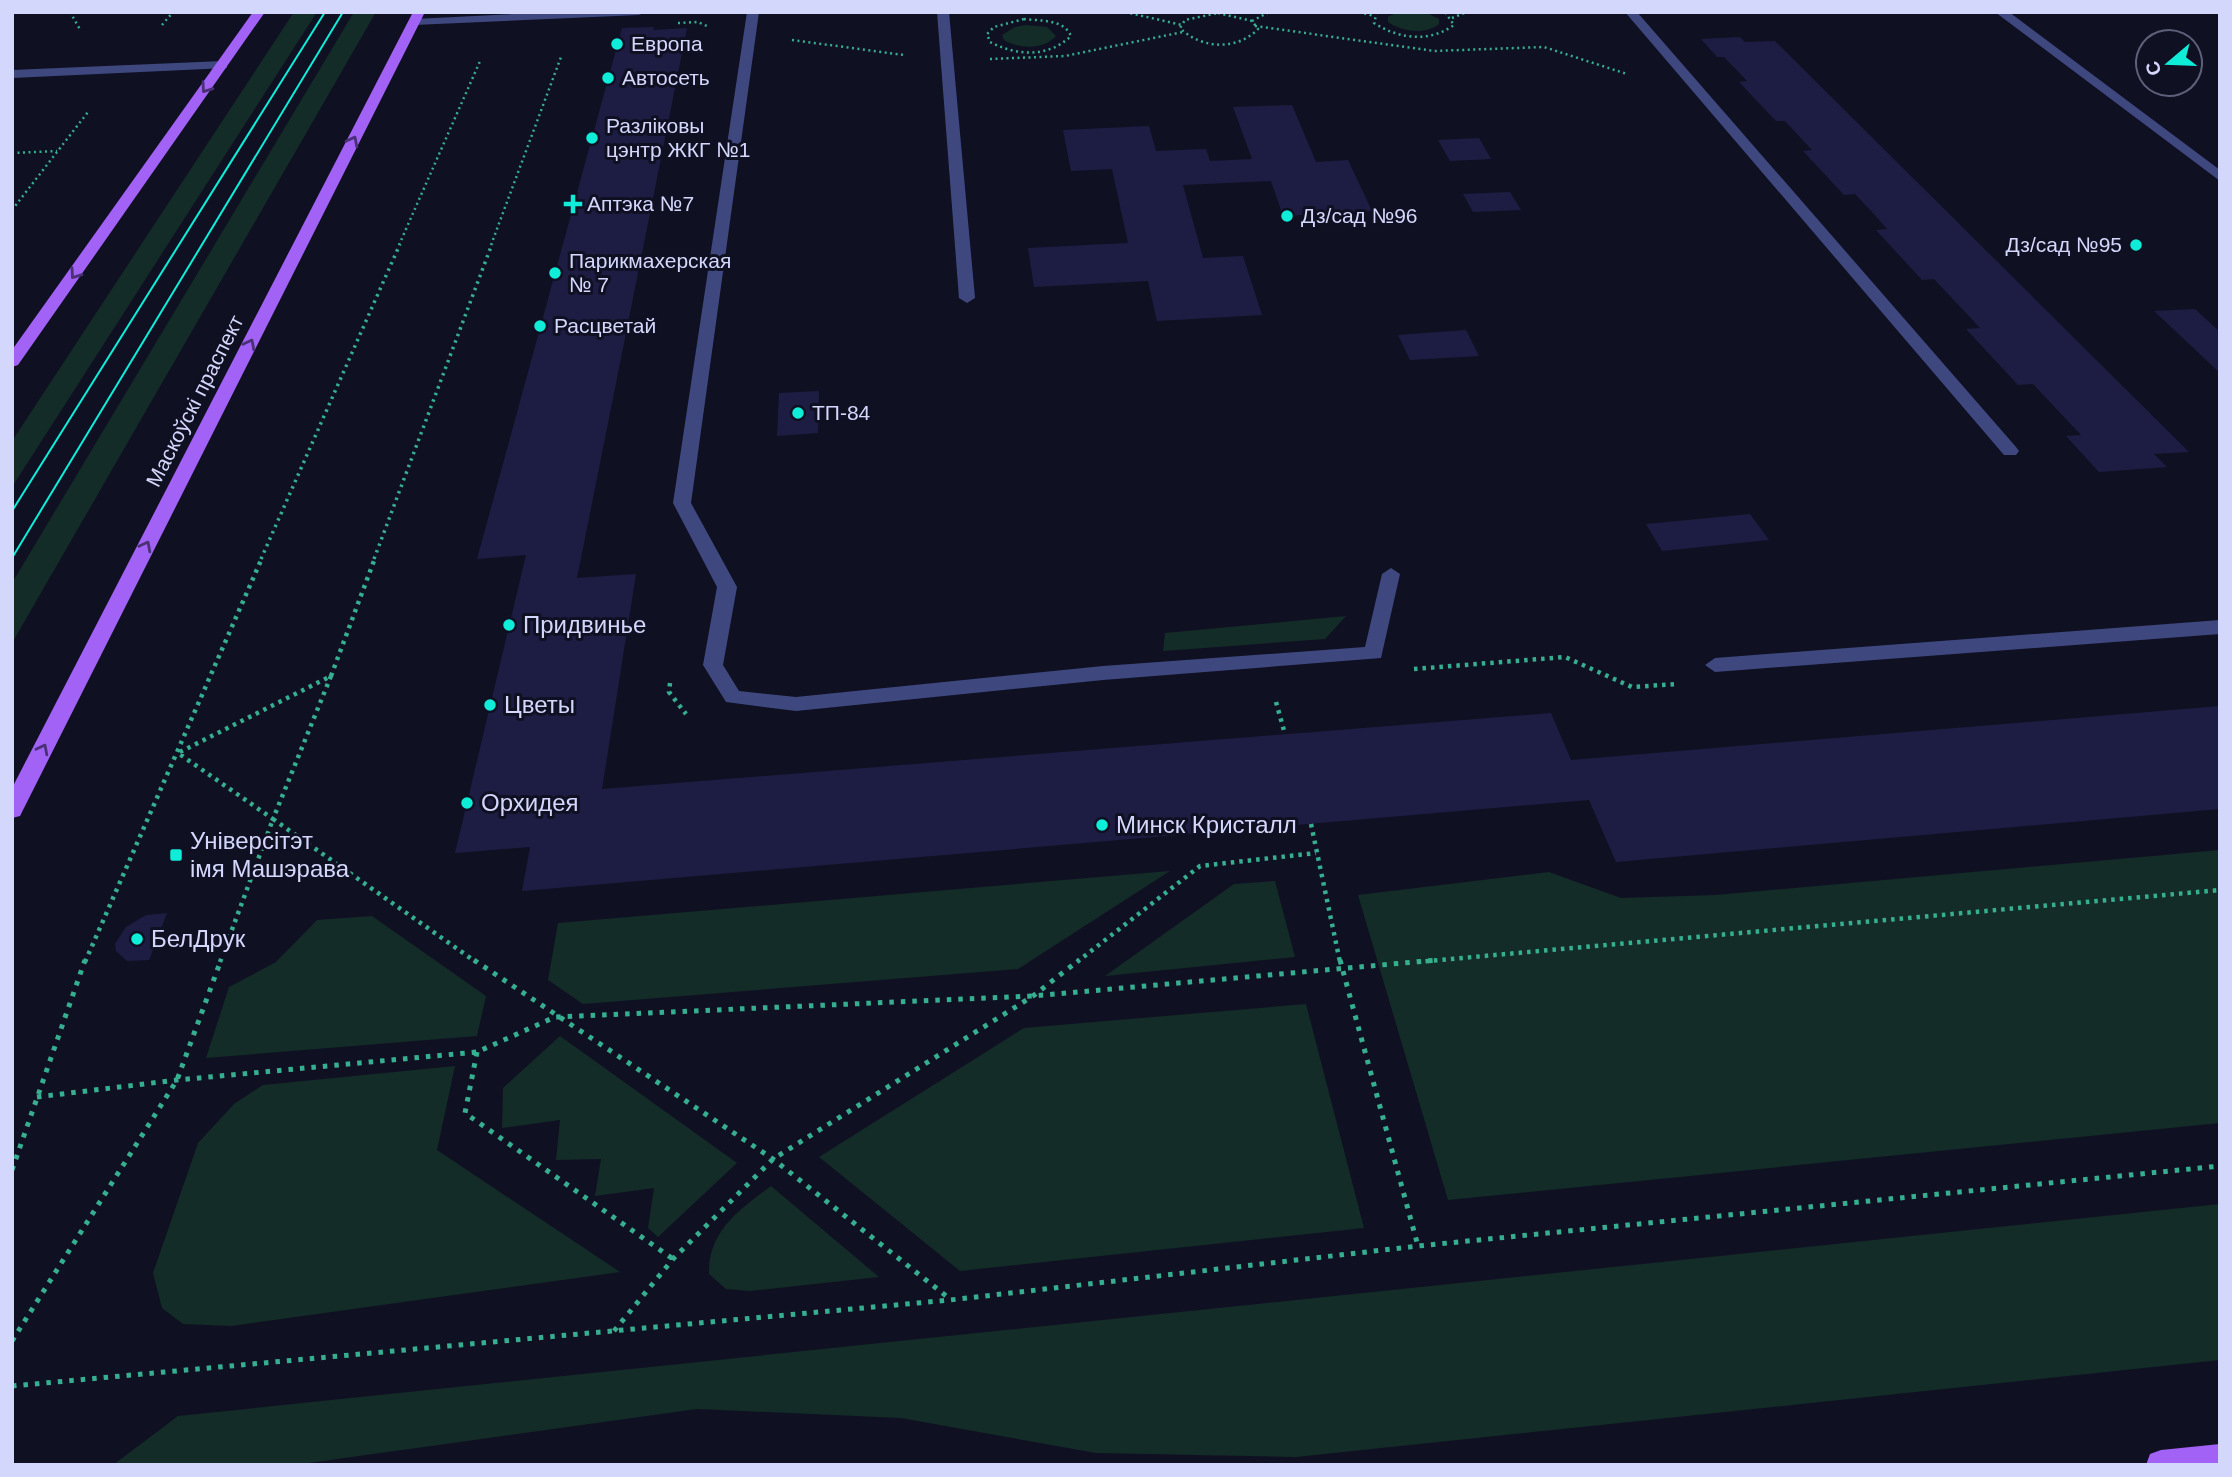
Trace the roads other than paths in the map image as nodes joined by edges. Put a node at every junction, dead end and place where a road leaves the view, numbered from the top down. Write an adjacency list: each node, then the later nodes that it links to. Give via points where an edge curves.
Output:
1 (259, 12): 8 (main road)
2 (639, 12): 7 (street)
3 (753, 12): 14 (street, via 682,503 727,587 713,665 733,697 796,704 1103,673 1374,653)
4 (943, 12): 11 (street)
5 (1631, 12): 13 (street)
6 (2001, 12): 10 (street)
7 (416, 17): 17 (main road, Маскоўскі праспект, one-way to 7)
8 (223, 65): 9 (street); 12 (main road, one-way to 12)
9 (12, 74)
10 (2220, 177)
11 (967, 298)
12 (12, 362)
13 (2010, 451)
14 (1391, 574)
15 (2220, 627): 16 (street)
16 (1714, 665)
17 (12, 810)
18 (2220, 1459): 19 (main road)
19 (2161, 1465)

